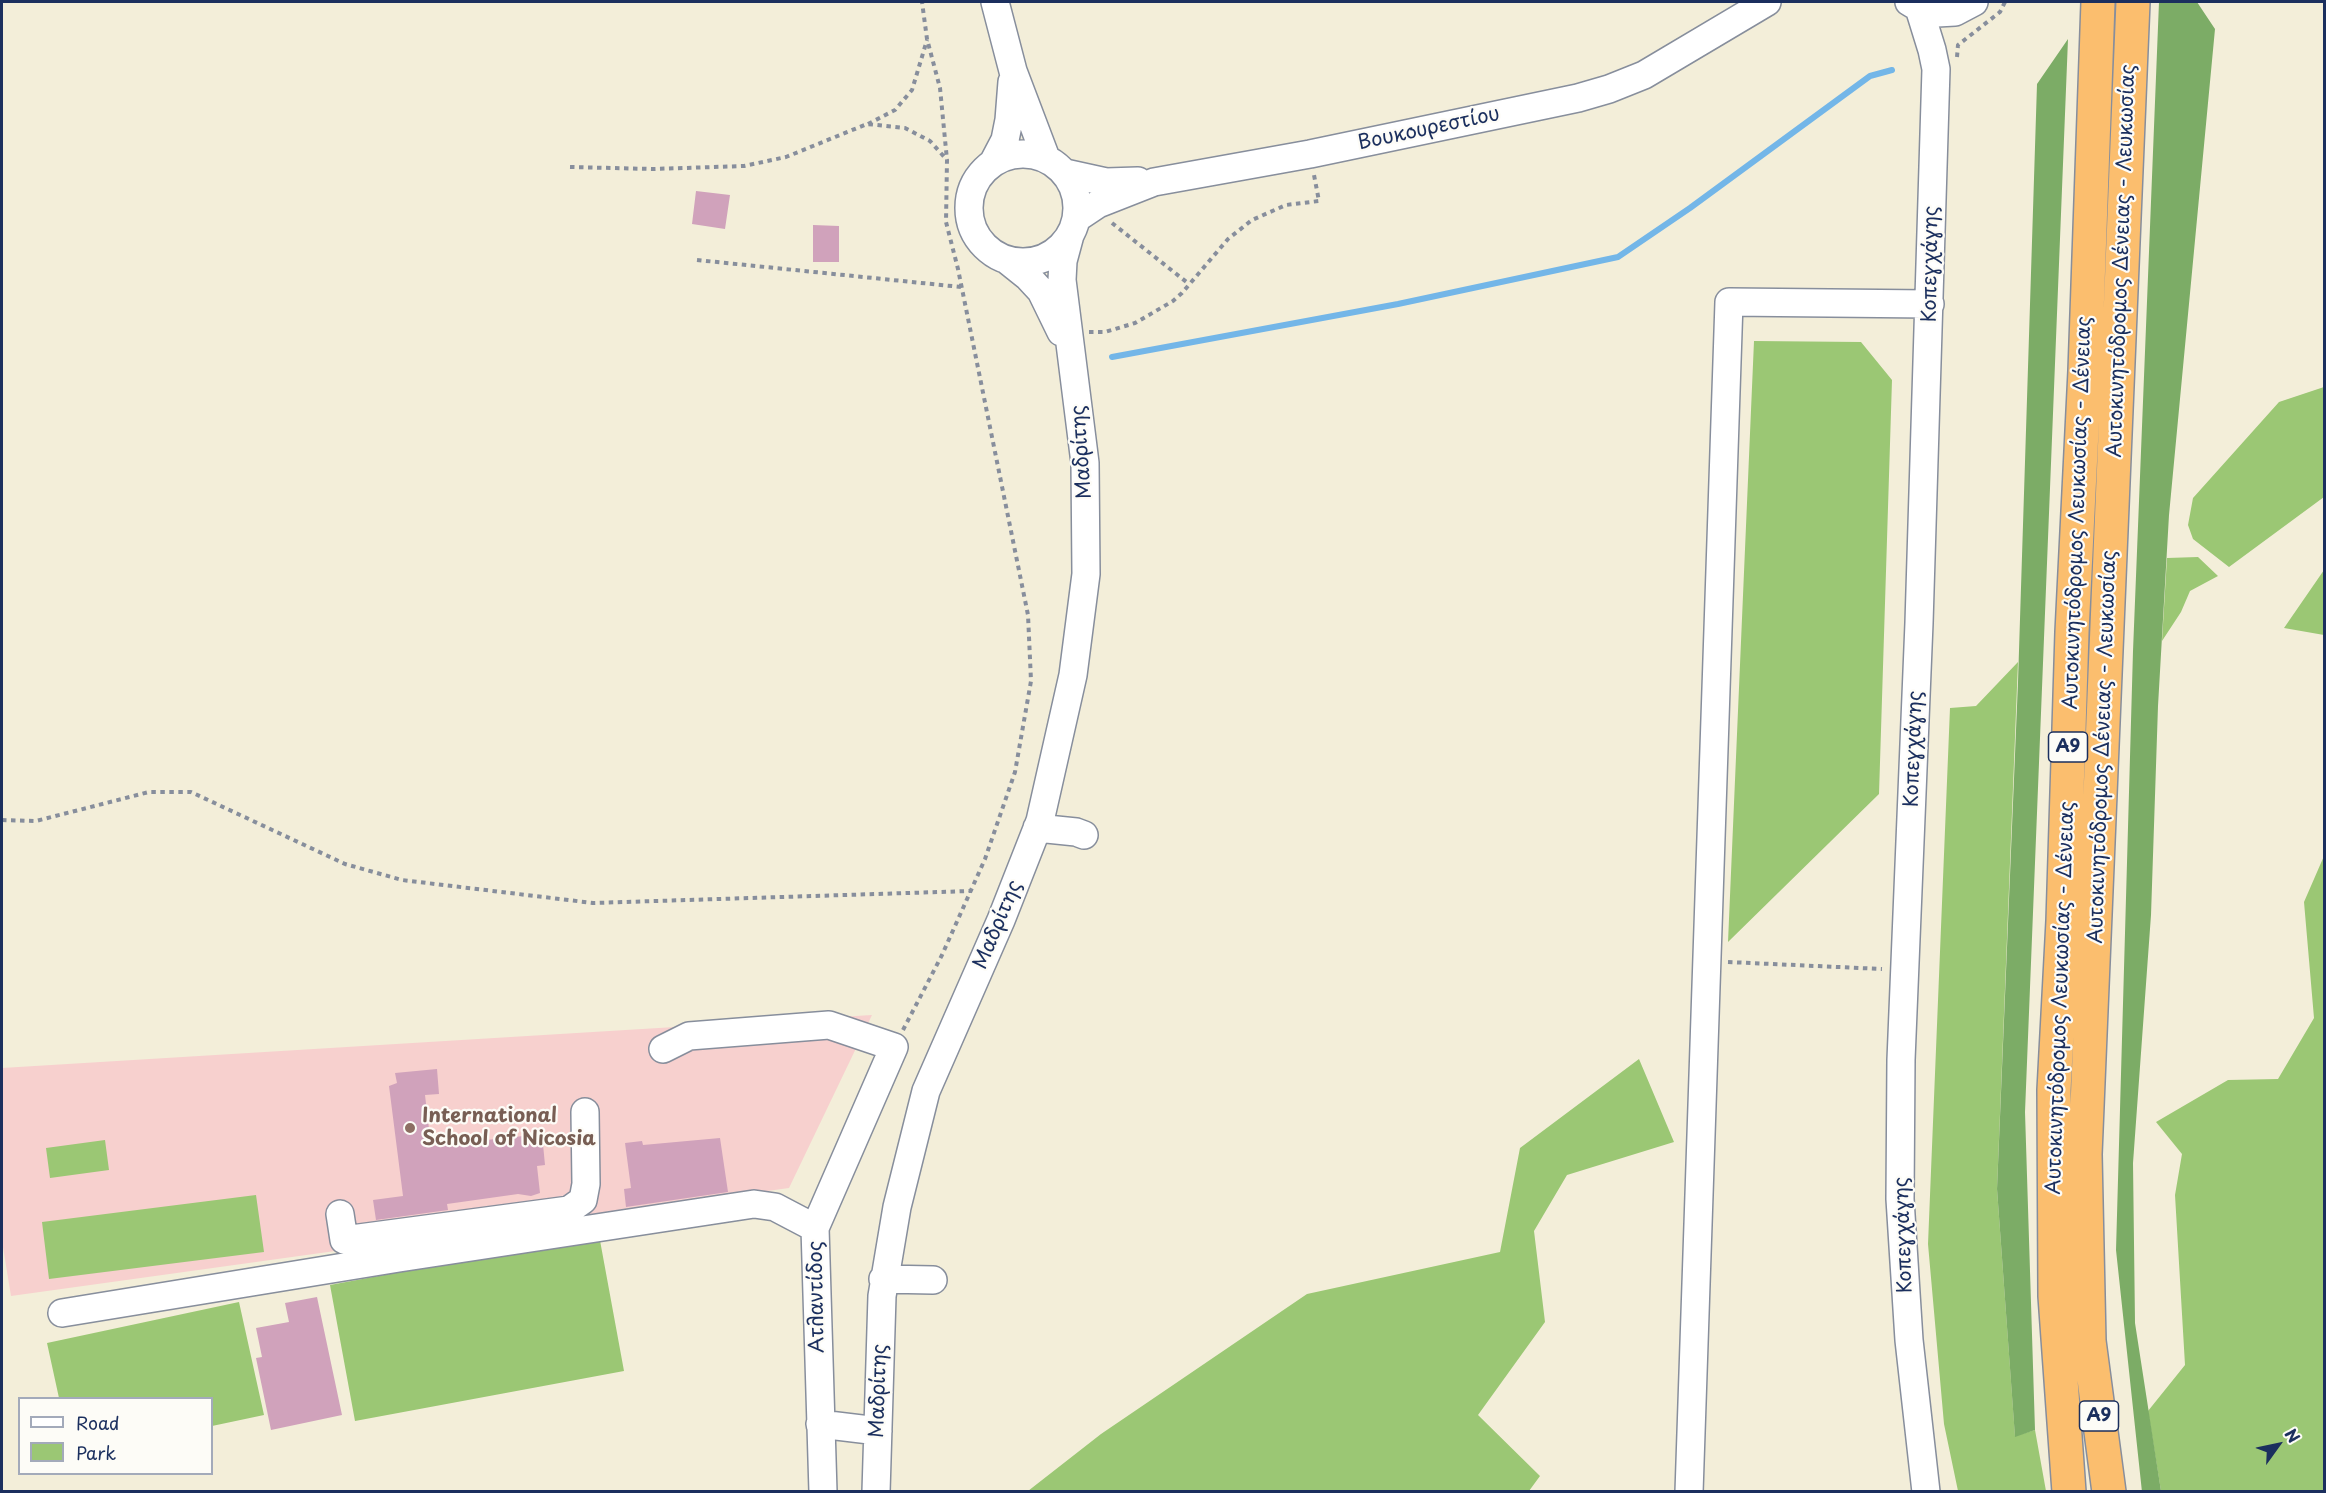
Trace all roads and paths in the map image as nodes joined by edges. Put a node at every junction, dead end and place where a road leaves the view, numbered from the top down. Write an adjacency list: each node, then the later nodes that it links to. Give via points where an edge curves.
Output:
1 (922, 2): 8 (path)
2 (995, 2): 9 (street)
3 (1767, 2): 16 (street, Βουκουρεστίου, via 1644,75 1599,92 1310,154)
4 (1974, 2): 7 (street, via 1955,12 1937,13)
5 (2098, 2): 46 (highway, Αυτοκινητόδρομος Λευκωσίας - Δένειας / A9, via 2054,1090 2055,1296)
6 (2133, 2): 47 (highway, Αυτοκινητόδρομος Δένειας - Λευκωσίας / A9, via 2085,1154 2089,1341)
7 (1912, 3): 23 (street, Κοπεγχάγης, via 1936,69)
8 (927, 39): 10 (path, via 912,90 895,110); 11 (path, via 940,88)
9 (1013, 72): 12 (street, via 1005,140); 13 (street)
10 (867, 124): 11 (path, via 904,128 930,141); 14 (path, via 786,157 744,166)
11 (947, 160): 22 (path, via 946,222)
12 (994, 161): 13 (street, via 1011,154 1029,153); 20 (street, via 972,188 968,206 979,240)
13 (1055, 166): 16 (street, via 1106,182); 18 (street, via 1072,183 1077,200)
14 (570, 167)
15 (1313, 168): 21 (path, via 1319,201 1286,206 1240,228)
16 (1154, 182): 18 (street, Βουκουρεστίου, via 1098,204)
17 (1109, 220): 21 (path)
18 (1074, 227): 20 (street, via 1059,249 1043,259); 25 (street, Μαδρίτης, via 1063,261 1062,280)
19 (697, 260): 22 (path)
20 (1008, 261): 25 (street, Μαδρίτης, via 1041,291)
21 (1189, 284): 24 (path, via 1173,301 1135,323 1105,332)
22 (961, 288): 29 (path, via 1028,615 1031,681 1015,772)
23 (1930, 304): 42 (street, Κοπεγχάγης, via 1901,1060 1900,1199 1909,1340); 45 (street, via 1729,302)
24 (1089, 332)
25 (1070, 352): 27 (street, Μαδρίτης, via 1085,463 1086,574 1073,675)
26 (2, 820): 29 (path, via 36,821 150,792 191,792 345,864 402,880 593,903)
27 (1037, 828): 28 (street); 37 (street, Μαδρίτης, via 926,1091 897,1207)
28 (1084, 835)
29 (971, 891): 32 (path)
30 (1727, 962): 31 (path)
31 (1888, 969)
32 (894, 1047): 33 (street, via 829,1025 689,1036); 36 (street, Ατλαντίδος)
33 (663, 1049)
34 (585, 1112): 35 (street, via 586,1184 583,1200 569,1209 344,1240)
35 (340, 1214)
36 (815, 1228): 39 (street, via 774,1207 754,1204); 40 (street, Ατλαντίδος)
37 (884, 1279): 38 (street); 41 (street, Μαδρίτης)
38 (933, 1280)
39 (62, 1313)
40 (820, 1424): 41 (street); 43 (street, Ατλαντίδος)
41 (878, 1431): 44 (street, Μαδρίτης)
42 (1926, 1490)
43 (823, 1491)
44 (876, 1491)
45 (1689, 1491)
46 (2069, 1491)
47 (2109, 1491)

